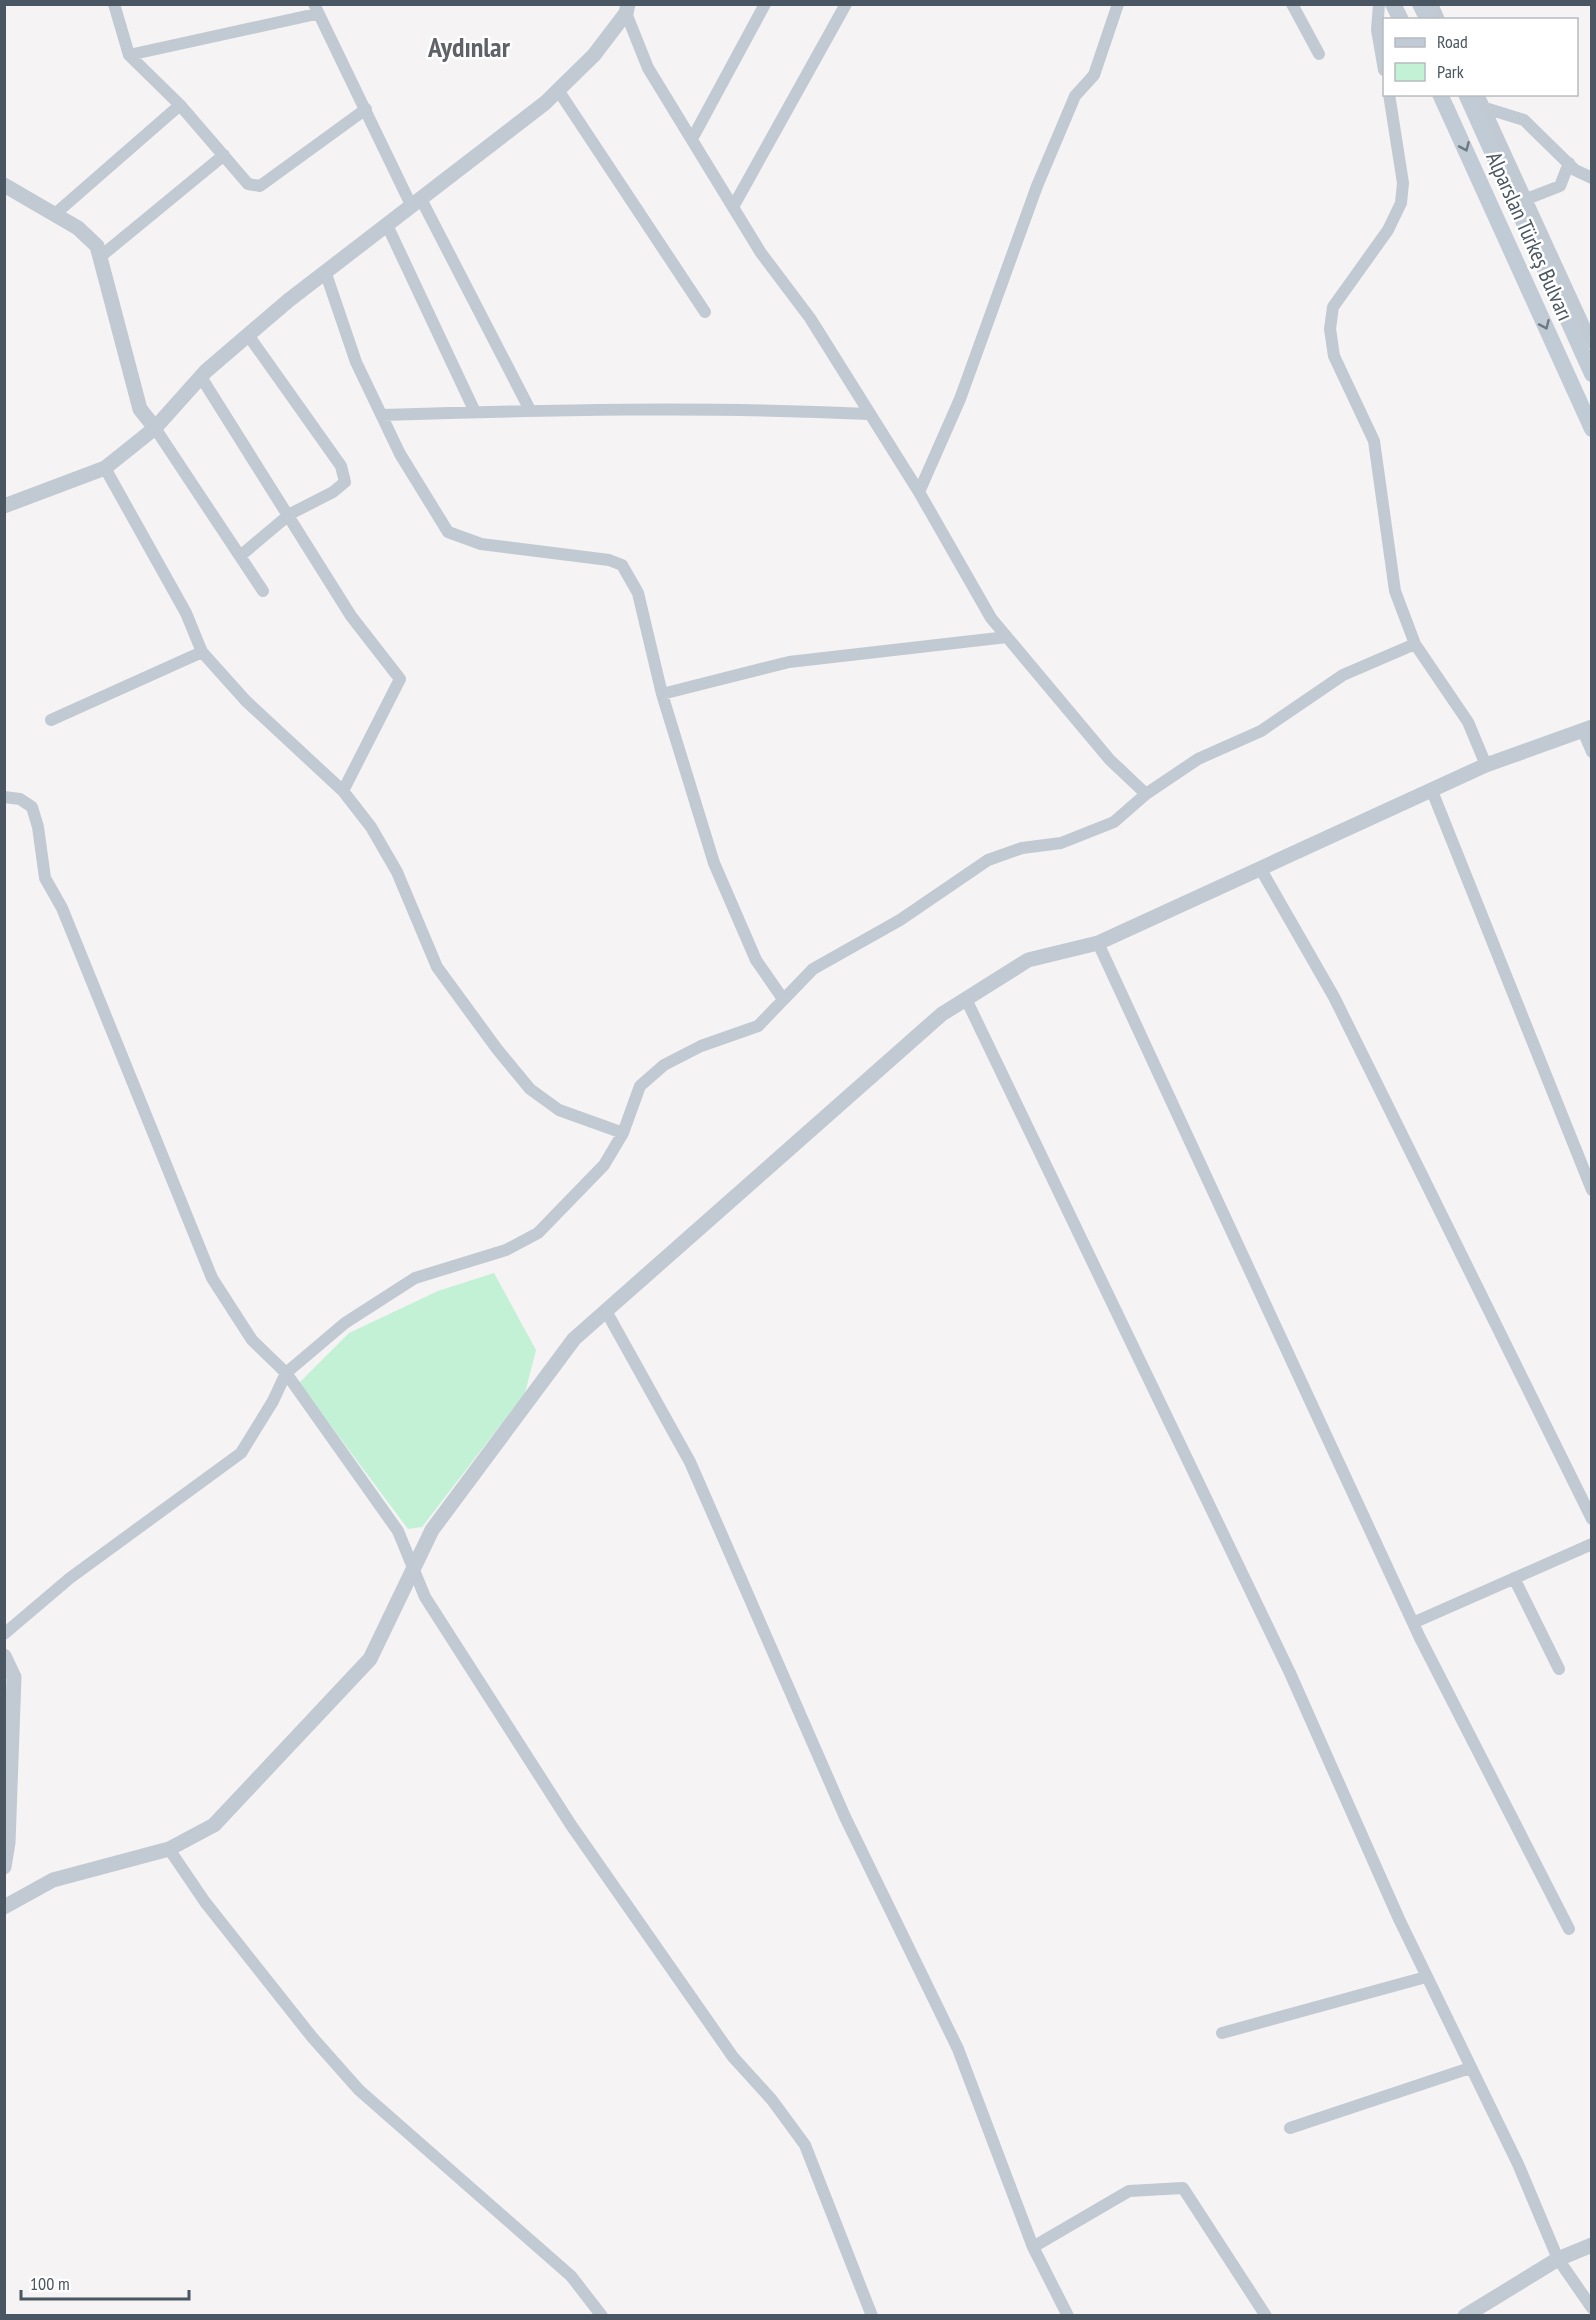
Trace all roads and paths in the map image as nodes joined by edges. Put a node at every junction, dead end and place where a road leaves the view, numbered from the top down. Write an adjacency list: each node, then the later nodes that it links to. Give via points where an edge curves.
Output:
1 (114, 4): 16 (street)
2 (765, 4): 24 (street)
3 (846, 4): 31 (street)
4 (1118, 4): 48 (street, via 1094,75 1075,96 1037,186 960,399)
5 (1292, 4): 15 (street)
6 (1379, 4): 17 (street, via 1377,30)
7 (1393, 4): 12 (main road)
8 (1420, 4): 13 (main road)
9 (1432, 4): 14 (street)
10 (315, 9): 16 (street); 23 (street)
11 (627, 9): 18 (street, via 594,55); 24 (street, via 648,68)
12 (1400, 18)
13 (1427, 18)
14 (1438, 18)
15 (1319, 54)
16 (129, 55): 22 (street)
17 (1383, 64)
18 (558, 90): 30 (street); 36 (street)
19 (1389, 96): 54 (street, via 1403,183 1401,203 1388,230 1334,308 1330,329 1335,356 1374,441 1395,591)
20 (1441, 96): 46 (main road, Alparslan Türkeş Bulvarı, one-way to 46)
21 (1474, 100): 26 (street, via 1524,120); 29 (main road, Alparslan Türkeş Bulvarı)
22 (180, 105): 25 (street); 32 (street)
23 (366, 109): 25 (street, via 260,186 248,184); 30 (street)
24 (692, 139): 31 (street)
25 (224, 155): 34 (street)
26 (1569, 164): 27 (street); 29 (street, via 1560,186)
27 (1592, 178)
28 (4, 184): 32 (street)
29 (1521, 201): 38 (street); 39 (main road, Alparslan Türkeş Bulvarı)
30 (416, 202): 33 (street); 41 (street)
31 (733, 207): 43 (street, via 761,253 810,318)
32 (55, 214): 34 (street, via 97,246)
33 (387, 225): 35 (street); 42 (street)
34 (100, 257): 45 (street, via 140,409)
35 (324, 271): 37 (street); 44 (street, via 356,362)
36 (705, 312)
37 (248, 335): 40 (street); 50 (street, via 341,466 345,482)
38 (1592, 343)
39 (1592, 374)
40 (201, 377): 45 (street); 50 (street)
41 (530, 410): 42 (street); 43 (street, via 771,409)
42 (475, 412): 44 (street)
43 (868, 414): 48 (street)
44 (382, 415): 56 (street, via 400,454 448,532 481,544 609,560 621,565 638,592)
45 (155, 428): 47 (street); 51 (street)
46 (1592, 429)
47 (105, 468): 49 (street); 55 (street, via 186,614)
48 (919, 492): 53 (street, via 991,618)
49 (4, 506)
50 (290, 514): 51 (street); 61 (street, via 351,616 400,679)
51 (240, 556): 52 (street)
52 (263, 591)
53 (1007, 637): 56 (street, via 789,662); 63 (street, via 1110,760)
54 (1415, 645): 60 (street, via 1468,722); 63 (street, via 1343,675 1262,731 1198,759)
55 (202, 652): 57 (street); 61 (street, via 246,701)
56 (662, 694): 67 (street, via 714,863 756,960)
57 (51, 720)
58 (1587, 729): 59 (street); 60 (street)
59 (1592, 752)
60 (1486, 765): 62 (street)
61 (343, 791): 69 (street, via 371,827 397,872 437,967 530,1089 559,1110)
62 (1432, 791): 65 (street); 70 (street)
63 (1146, 794): 67 (street, via 1114,822 1061,843 1022,848 988,860 900,920 813,969)
64 (4, 797): 72 (street, via 32,807 45,878 62,908 212,1278 252,1340)
65 (1260, 868): 66 (street); 73 (street, via 1334,997)
66 (1098, 944): 68 (street, via 1028,960); 77 (street)
67 (783, 999): 69 (street, via 758,1026 701,1046 664,1065 640,1086)
68 (966, 999): 71 (street, via 942,1014 848,1095); 85 (street, via 1290,1673)
69 (622, 1133): 72 (street, via 604,1165 538,1233 506,1251 415,1278 345,1323)
70 (1592, 1190)
71 (606, 1311): 75 (street, via 574,1339 432,1530); 90 (street, via 690,1462 845,1817 958,2049)
72 (286, 1373): 75 (street, via 398,1531); 78 (street, via 241,1453 70,1578)
73 (1592, 1519)
74 (1592, 1544): 76 (street)
75 (413, 1568): 81 (street, via 370,1659 214,1825); 95 (street, via 425,1597 571,1825 733,2058 772,2100 805,2145)
76 (1514, 1578): 77 (street); 80 (street)
77 (1415, 1622): 84 (street)
78 (4, 1634)
79 (4, 1656): 82 (street, via 14,1677)
80 (1559, 1669)
81 (169, 1849): 83 (street, via 53,1880); 94 (street, via 212,1911 359,2090 571,2276)
82 (4, 1867)
83 (4, 1907)
84 (1569, 1929)
85 (1426, 1977): 86 (street); 87 (street)
86 (1222, 2032)
87 (1470, 2068): 88 (street); 91 (street, via 1518,2164)
88 (1290, 2128)
89 (1592, 2245): 91 (street)
90 (1033, 2247): 96 (street); 97 (street, via 1129,2191 1183,2188)
91 (1558, 2259): 92 (street); 93 (street)
92 (1592, 2307)
93 (1466, 2315)
94 (602, 2316)
95 (872, 2316)
96 (1068, 2316)
97 (1266, 2316)

